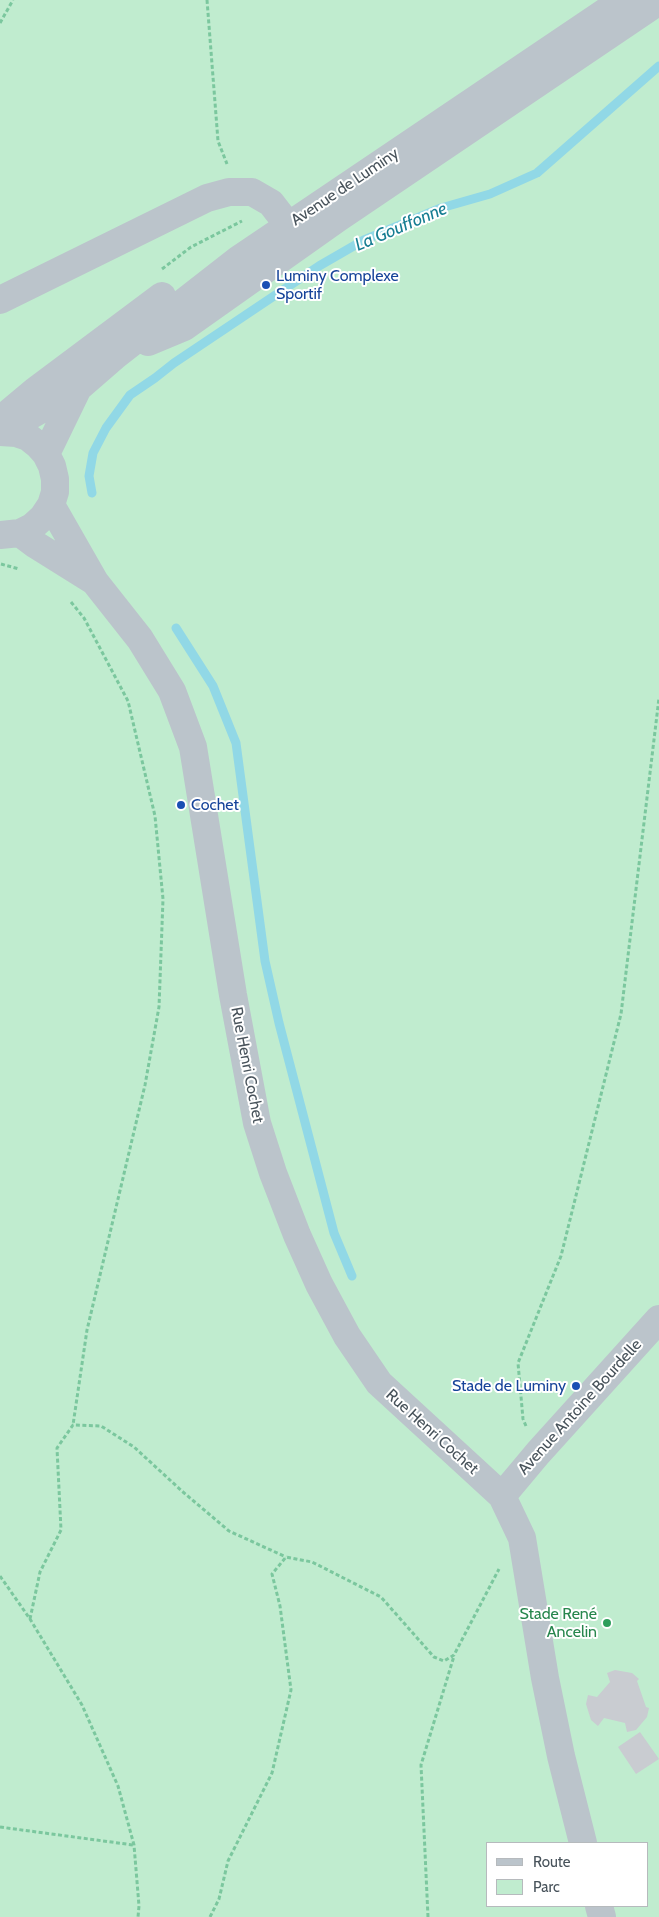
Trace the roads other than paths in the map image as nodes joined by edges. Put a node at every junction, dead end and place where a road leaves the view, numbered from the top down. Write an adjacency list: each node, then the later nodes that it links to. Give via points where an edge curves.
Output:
1 (623, 0): 3 (street, Avenue de Luminy)
2 (659, 1): 6 (street, via 338,218 184,327)
3 (288, 225): 4 (street, Avenue de Luminy); 5 (street, via 271,203 252,192 229,192 207,198)
4 (239, 259): 6 (street, Avenue de Luminy); 8 (street, via 199,268 35,391)
5 (0, 300)
6 (116, 355): 7 (street, Avenue de Luminy)
7 (78, 388): 8 (street, Avenue de Luminy); 9 (street, Avenue de Luminy)
8 (1, 428): 9 (street, via 28,438)
9 (46, 454): 10 (street, via 55,479)
10 (51, 505): 11 (street, via 38,522); 12 (street, Rue Henri Cochet)
11 (10, 534): 12 (street, Rue Henri Cochet, via 36,545)
12 (95, 582): 14 (street, Rue Henri Cochet, via 140,639 172,691 192,747 257,1123 297,1235 347,1336 379,1383)
13 (659, 1319): 14 (street, Avenue Antoine Bourdelle)
14 (502, 1496): 15 (street, via 522,1538 545,1678)
15 (583, 1842)

